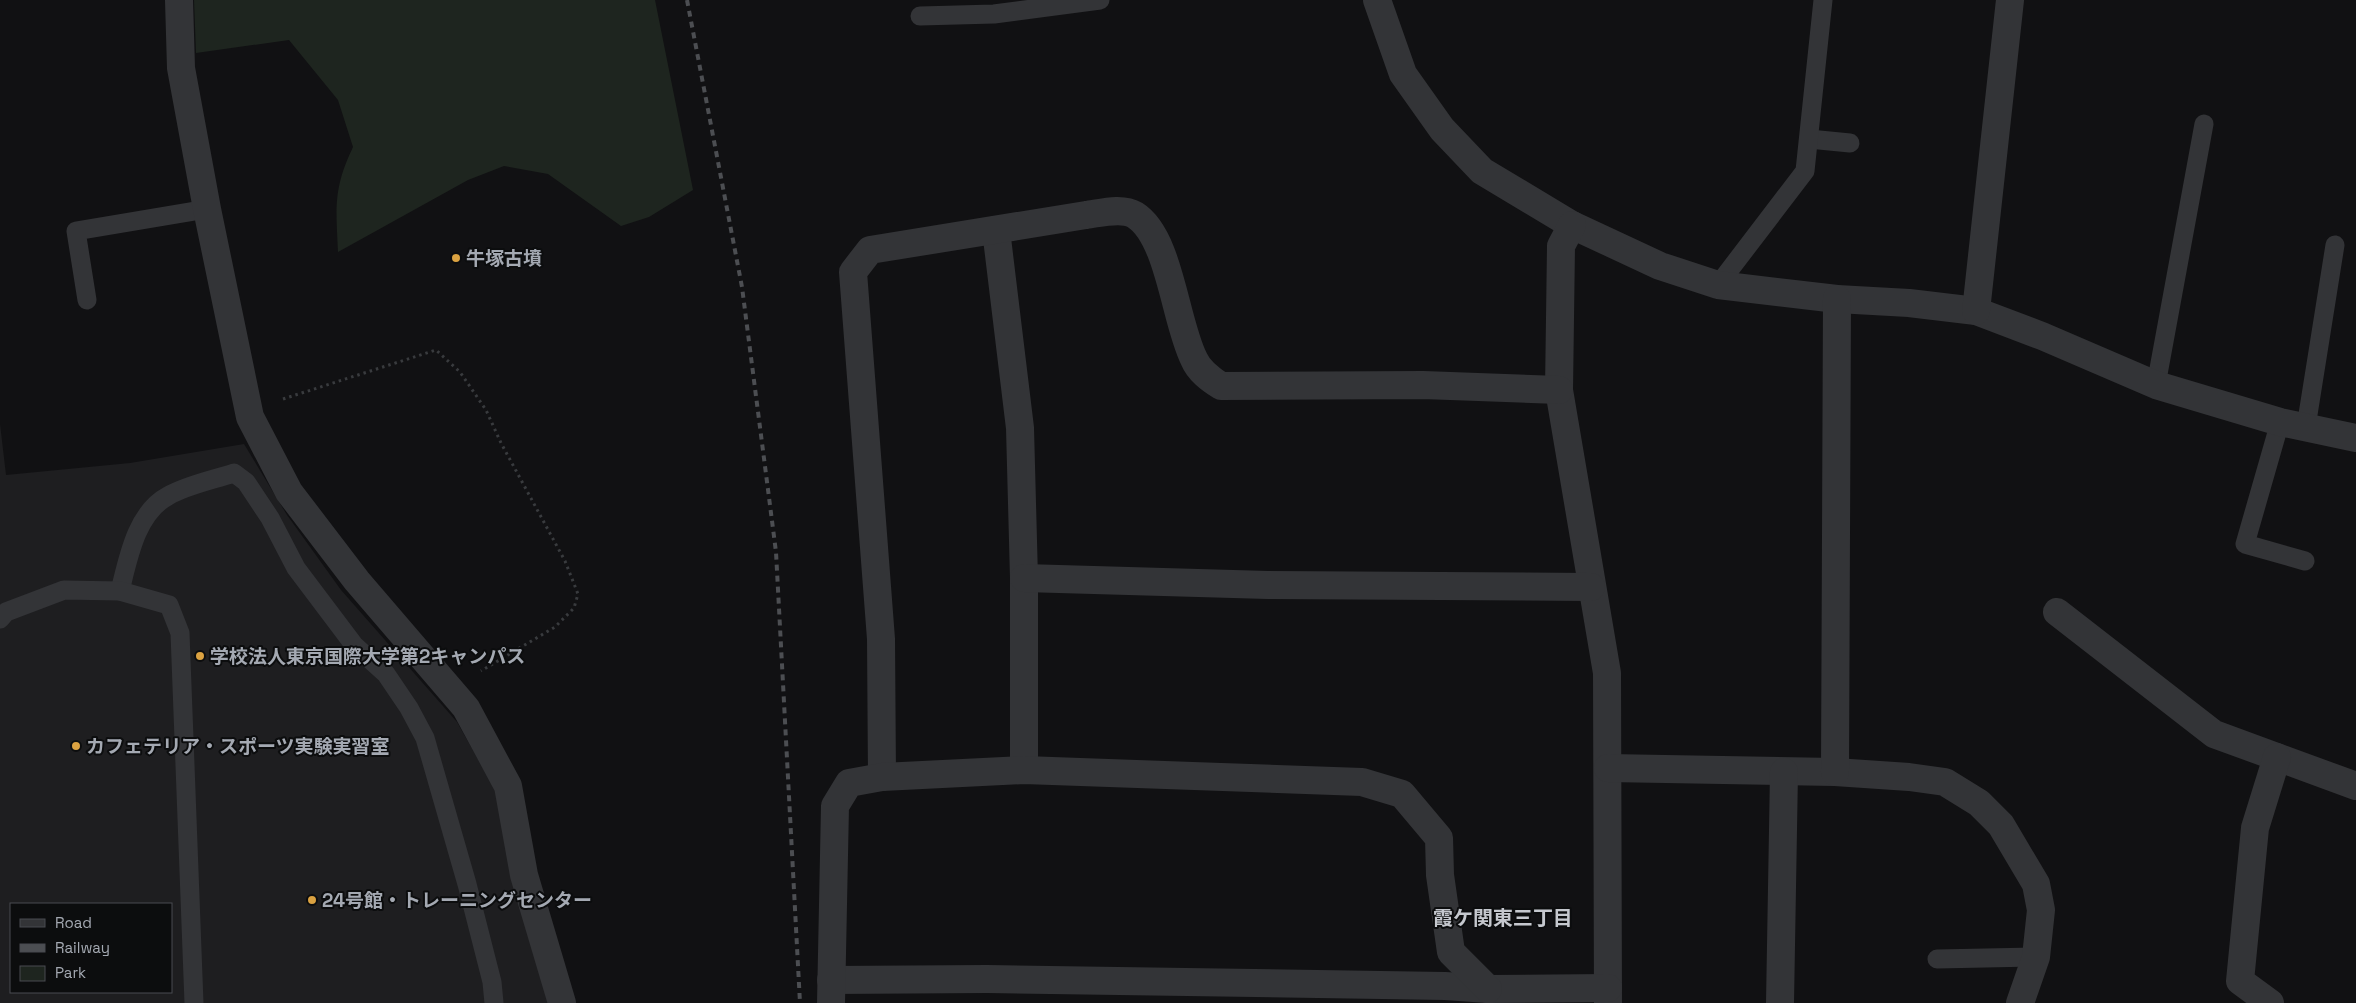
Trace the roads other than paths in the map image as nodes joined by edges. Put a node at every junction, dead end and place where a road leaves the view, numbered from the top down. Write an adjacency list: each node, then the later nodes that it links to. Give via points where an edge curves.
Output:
1 (179, 0): 10 (street, via 181,68)
2 (1100, 0): 6 (lane, via 994,14)
3 (1377, 0): 11 (street, via 1403,74 1450,140 1482,171)
4 (1823, 0): 8 (lane)
5 (2010, 0): 17 (street)
6 (920, 16)
7 (2204, 124): 18 (lane)
8 (1809, 139): 9 (lane); 14 (lane, via 1805,171)
9 (1850, 143)
10 (207, 209): 16 (lane, via 76,231); 44 (street, via 250,417 288,492 357,581 466,708 508,786 524,875)
11 (1572, 225): 14 (street, via 1660,266); 19 (street, via 1561,246)
12 (996, 230): 19 (street, via 1115,211 1134,214 1150,228 1164,259 1194,360 1207,376 1221,386); 24 (street, via 1020,428); 34 (street, via 870,250 853,272 881,639)
13 (2335, 245): 21 (lane)
14 (1718, 285): 15 (street)
15 (1838, 299): 17 (street); 33 (street)
16 (87, 300)
17 (1976, 311): 18 (street)
18 (2156, 385): 20 (street)
19 (1559, 390): 25 (street)
20 (2280, 422): 21 (street); 23 (lane, via 2245,544)
21 (2306, 427): 22 (street)
22 (2356, 438)
23 (2305, 561)
24 (1024, 578): 25 (street, via 1268,585); 31 (street)
25 (1591, 587): 30 (street, via 1607,674)
26 (120, 591): 28 (lane, via 64,590 6,612); 42 (lane, via 168,605 180,633); 43 (lane, via 128,555 146,515 167,496 234,472 246,482 270,518 296,568 354,645 386,674 425,738 468,884 492,982)
27 (2057, 612): 29 (street, via 2214,734)
28 (0, 619)
29 (2277, 758): 35 (street); 47 (street, via 2255,828 2240,981)
30 (1608, 768): 32 (street); 41 (street)
31 (1024, 770): 34 (street); 38 (street, via 1362,782 1402,794 1439,838 1440,875 1452,952)
32 (1784, 772): 33 (street); 45 (street)
33 (1835, 772): 36 (street, via 1945,782 1979,803 2001,825 2036,884 2041,910)
34 (882, 776): 40 (street, via 849,783 835,806)
35 (2356, 786)
36 (2036, 957): 37 (lane); 46 (street)
37 (1937, 960)
38 (1488, 989): 39 (street, via 1435,986); 41 (street)
39 (987, 991): 40 (street)
40 (831, 992)
41 (1608, 995)
42 (194, 1003)
43 (494, 1003)
44 (562, 1003)
45 (1780, 1003)
46 (2020, 1003)
47 (2270, 1003)

